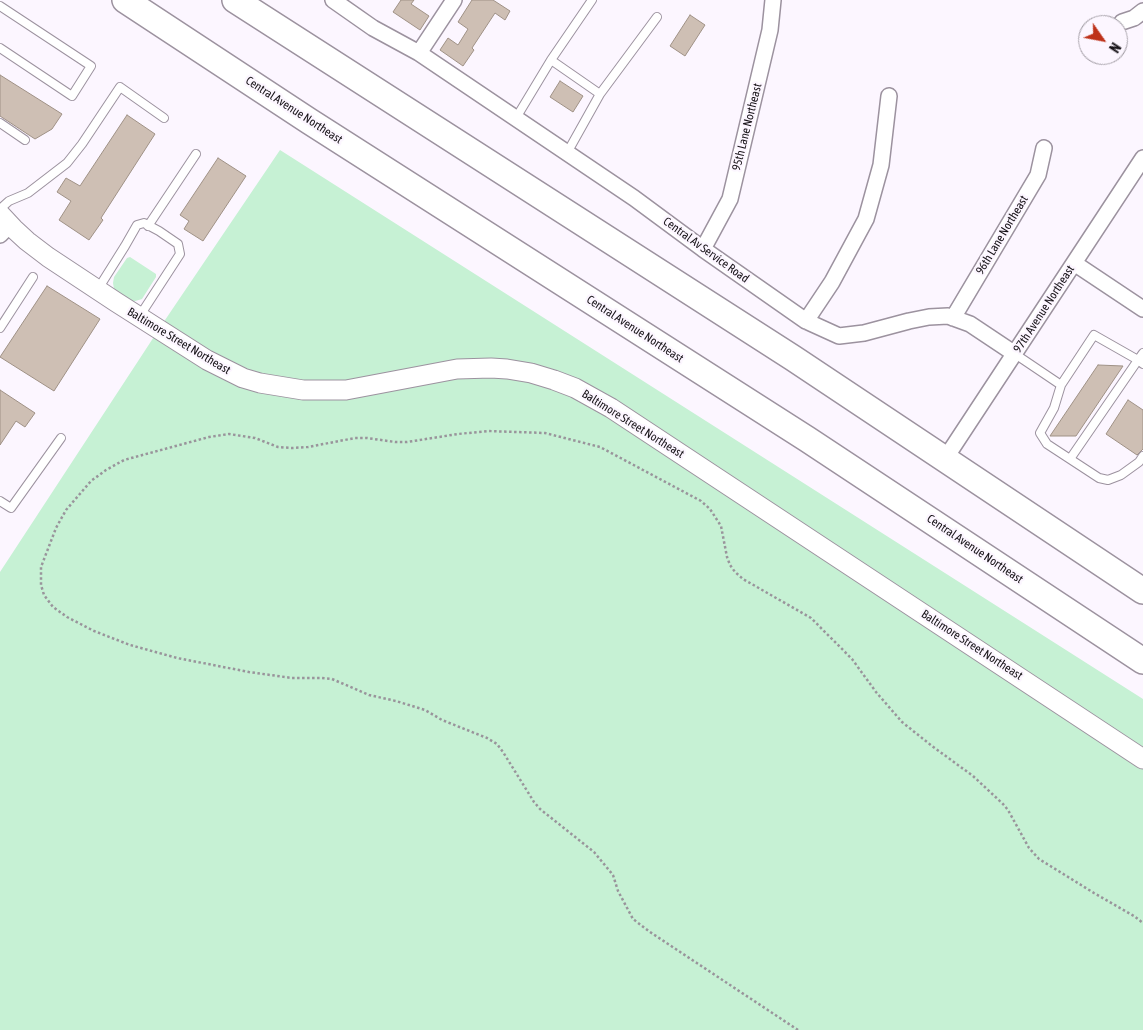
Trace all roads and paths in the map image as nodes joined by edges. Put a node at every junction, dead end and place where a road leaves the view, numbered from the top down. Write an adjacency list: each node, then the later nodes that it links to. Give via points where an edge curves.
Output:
1 (124, 0): 46 (highway, Central Avenue Northeast, via 808,439)
2 (235, 0): 42 (highway)
3 (333, 0): 12 (street, Central Av Service Road, via 373,28)
4 (454, 0): 12 (street)
5 (592, 0): 13 (lane)
6 (773, 0): 27 (street, 95th Lane Northeast, via 770,30 730,200)
7 (0, 6): 11 (lane, via 91,66 72,96)
8 (1143, 11): 10 (street)
9 (657, 17): 14 (lane)
10 (1128, 20)
11 (0, 48)
12 (419, 53): 17 (street, Central Av Service Road)
13 (551, 60): 14 (lane); 17 (lane)
14 (600, 94): 21 (lane)
15 (890, 96): 34 (street, via 881,165 866,219 832,282)
16 (164, 118): 24 (lane, via 120,88 67,163 28,194 9,201)
17 (516, 118): 21 (street, Central Av Service Road)
18 (0, 123): 19 (lane)
19 (25, 140)
20 (1044, 148): 33 (street, 96th Lane Northeast, via 1038,175)
21 (567, 153): 27 (street, Central Av Service Road)
22 (196, 154): 26 (lane)
23 (1143, 158): 28 (street, 97th Avenue Northeast)
24 (0, 209)
25 (3, 225): 30 (street, Baltimore Street Northeast)
26 (148, 226): 30 (lane, via 144,223 137,226); 32 (lane, via 178,244 180,254)
27 (703, 248): 34 (street, Central Av Service Road)
28 (1074, 263): 31 (street); 37 (street, 97th Avenue Northeast)
29 (33, 277): 35 (lane)
30 (98, 289): 32 (street, Baltimore Street Northeast)
31 (1143, 309)
32 (139, 317): 47 (street, Baltimore Street Northeast, via 225,370 283,388 346,390 457,369 491,368 531,373 574,388 611,408)
33 (953, 318): 34 (street, Central Av Service Road, via 909,320 864,333 839,336); 37 (street, Central Av Service Road, via 970,324)
34 (806, 321)
35 (0, 328)
36 (1143, 353): 38 (lane)
37 (1015, 354): 39 (lane); 42 (street, 97th Avenue Northeast)
38 (1140, 362): 39 (lane, via 1094,335); 43 (lane)
39 (1061, 385): 43 (lane, via 1054,408 1040,433 1047,444)
40 (61, 438): 44 (lane, via 11,508)
41 (1143, 456): 43 (lane, via 1121,475 1108,480 1099,478)
42 (945, 459): 45 (highway)
43 (1070, 459)
44 (0, 501)
45 (1143, 591)
46 (1143, 661)
47 (1143, 758)
48 (1143, 923): 49 (path, via 1039,859 1003,804 973,776 902,722 852,659 811,618 735,572 727,557 721,526 701,501 600,447 545,433 488,431 407,442 355,438 292,448 229,434 124,460 91,481 66,510 41,567 44,595 60,612 94,631 177,658 278,676 332,679 369,695 425,710 487,738 503,752 540,809 594,852 613,875 633,919)
49 (798, 1030)

